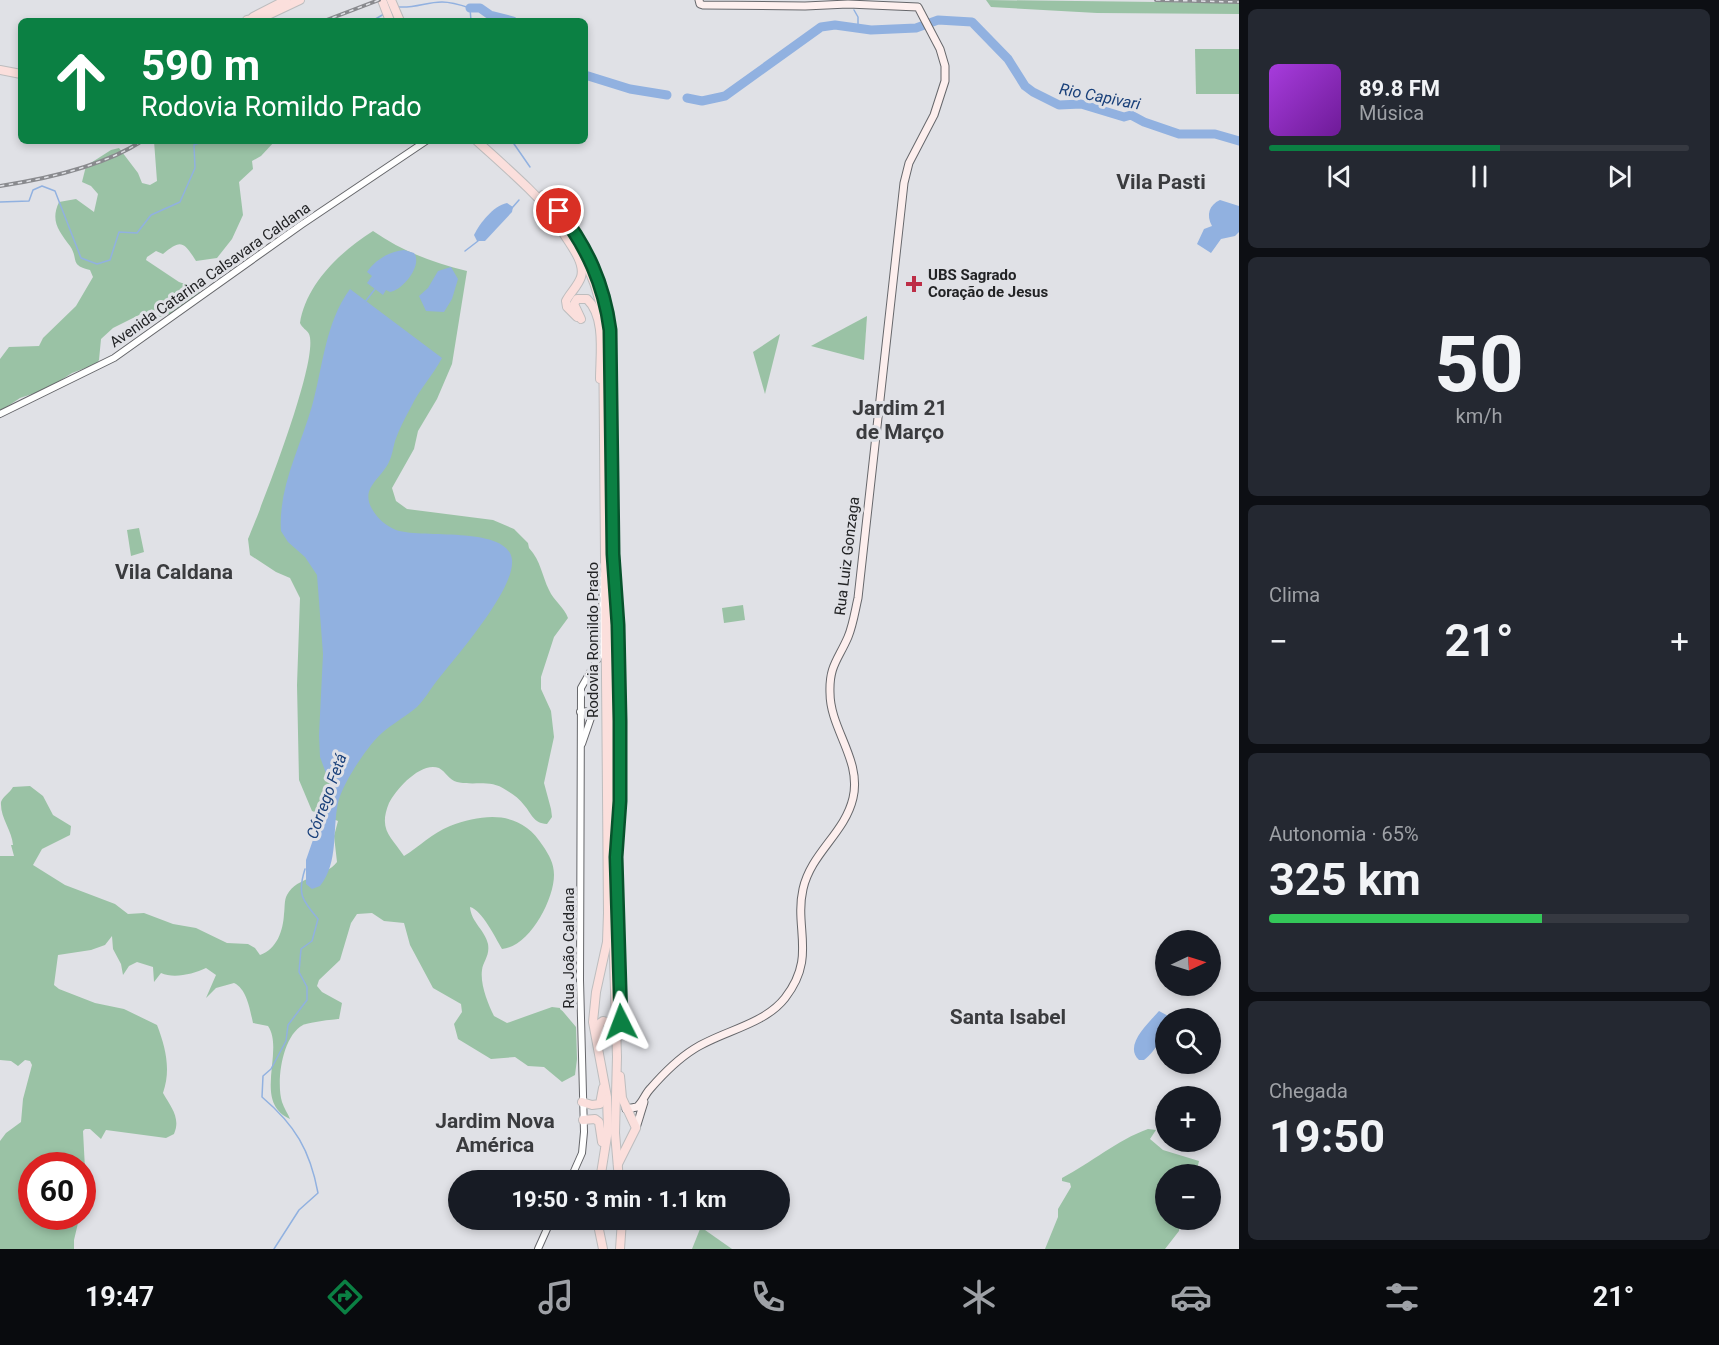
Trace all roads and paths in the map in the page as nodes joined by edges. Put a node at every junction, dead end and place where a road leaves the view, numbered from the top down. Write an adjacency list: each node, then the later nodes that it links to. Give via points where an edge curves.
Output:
1 (286, 0): 6 (main road)
2 (300, 0): 7 (main road)
3 (382, 0): 8 (main road)
4 (391, 0): 9 (main road)
5 (705, 1): 22 (main road, Rua Luiz Gonzaga, via 716,5 918,6 943,56 945,81 938,106 905,172 858,598 852,626 832,666 830,681 831,705 850,758 854,795 844,821 810,868 803,890 802,959 787,996 768,1013 693,1049)
6 (249, 18)
7 (258, 18)
8 (389, 18)
9 (399, 18)
10 (0, 70): 11 (main road)
11 (18, 73)
12 (422, 144): 16 (street, Avenida Catarina Calsavara Caldana, via 114,358)
13 (484, 144): 14 (main road, Rodovia Romildo Prado); 20 (main road, Rodovia Romildo Prado, via 559,211 583,245 604,294 610,338 615,583 613,959)
14 (552, 211): 15 (main road, Rodovia Romildo Prado, via 579,248 596,285 604,329); 15 (main road, via 582,268 581,278 567,298 567,307 580,319 574,304 578,299 587,299 596,312)
15 (605, 398): 17 (main road, Rodovia Romildo Prado)
16 (0, 414)
17 (606, 555): 18 (street, Rua João Caldana, via 601,582 601,652 581,688); 21 (main road, Rodovia Romildo Prado, via 608,930 593,1022)
18 (580, 712): 19 (street, Rua João Caldana); 19 (street, via 589,711 592,715)
19 (580, 752): 23 (street, Rua João Caldana)
20 (619, 1060): 21 (main road, via 615,1029 608,1021 601,1022 597,1038); 24 (main road); 27 (main road, Rodovia Romildo Prado, via 615,1133)
21 (604, 1077): 23 (main road, via 600,1104); 30 (main road, Rodovia Romildo Prado, via 608,1130)
22 (645, 1096): 24 (main road, Rua Luiz Gonzaga, via 635,1108); 26 (main road, Rua Luiz Gonzaga)
23 (582, 1102): 25 (street, Rua João Caldana)
24 (626, 1109): 26 (main road)
25 (584, 1120): 28 (street, Rua João Caldana, via 582,1153); 29 (main road, via 595,1119 600,1124)
26 (636, 1128): 27 (main road)
27 (618, 1165): 31 (main road)
28 (574, 1170)
29 (600, 1170)
30 (601, 1170)
31 (618, 1170)
32 (546, 1230): 35 (street)
33 (599, 1230): 36 (main road)
34 (621, 1230): 37 (main road)
35 (537, 1249)
36 (603, 1249)
37 (620, 1249)

